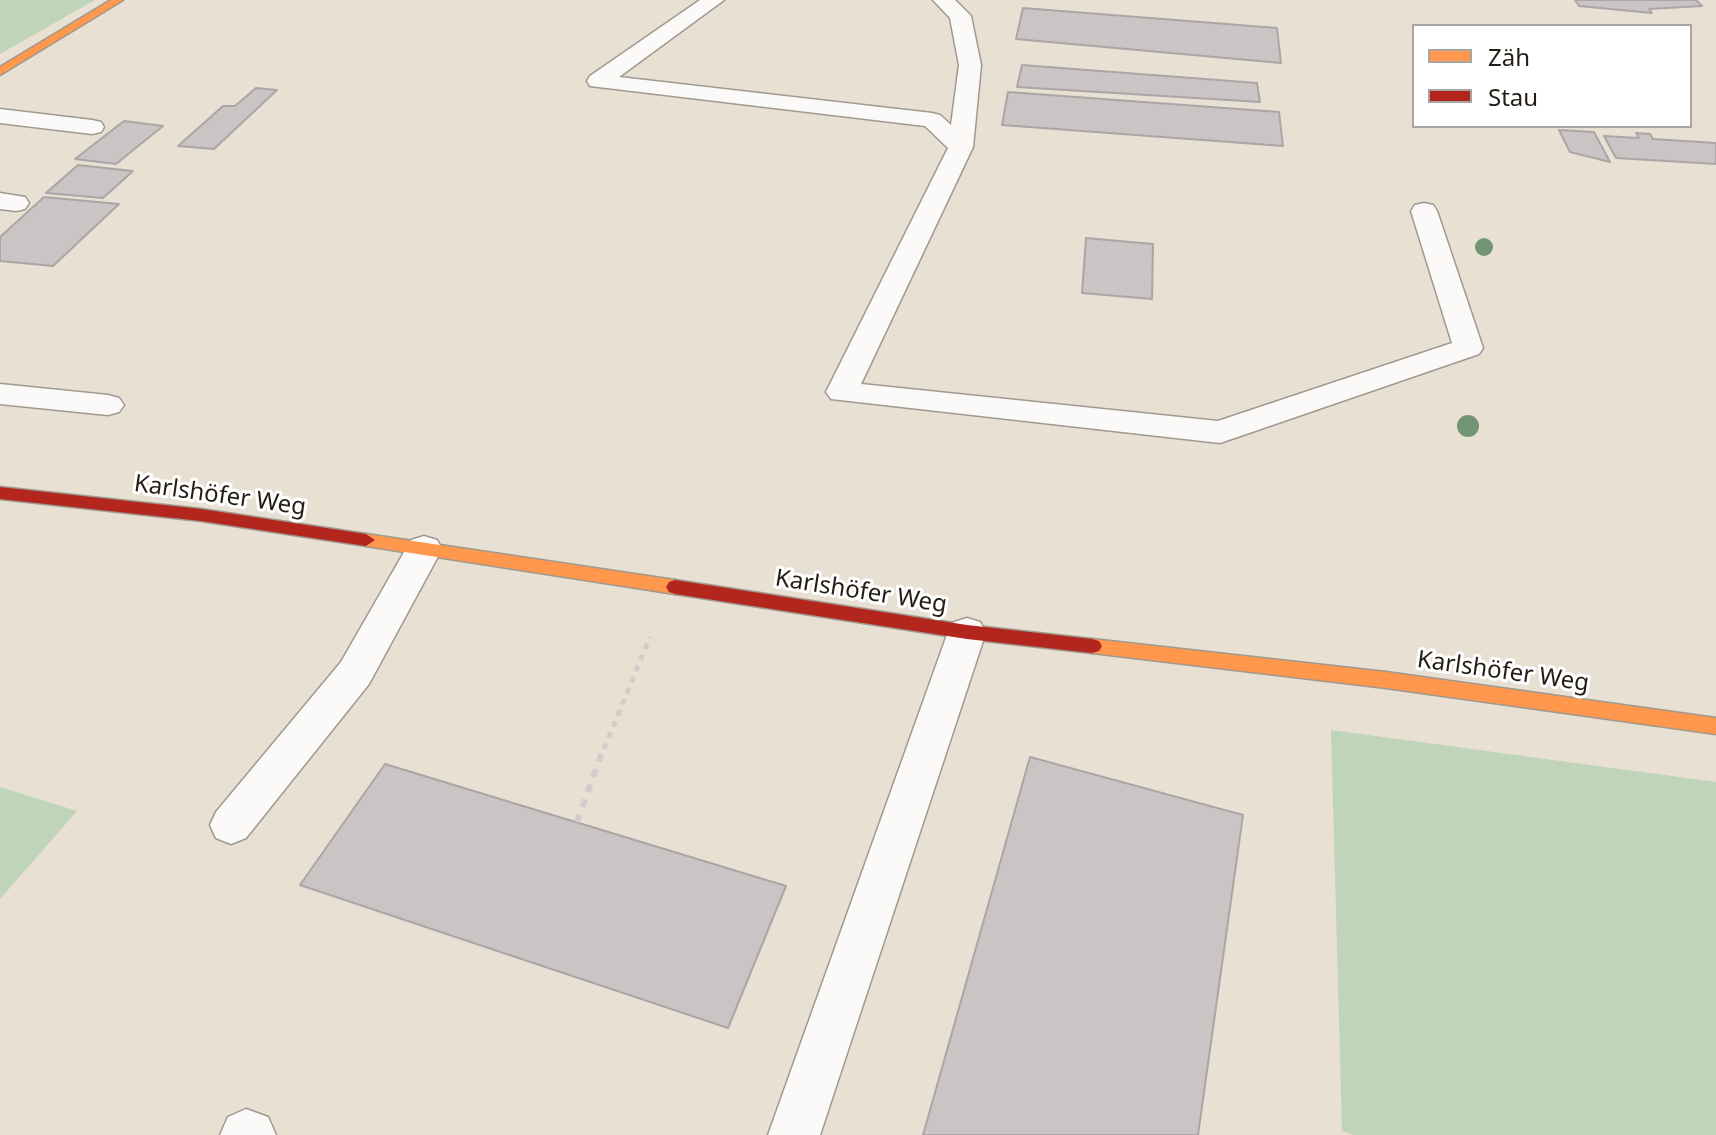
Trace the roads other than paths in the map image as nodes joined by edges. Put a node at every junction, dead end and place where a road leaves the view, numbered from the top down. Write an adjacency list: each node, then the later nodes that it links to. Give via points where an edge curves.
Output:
1 (118, 0): 4 (street)
2 (714, 0): 7 (lane, via 598,81 932,120)
3 (943, 0): 7 (lane, via 960,16 970,65)
4 (0, 72)
5 (0, 116): 6 (lane)
6 (92, 127)
7 (961, 147): 8 (lane, via 842,392 1220,432 1468,348)
8 (1424, 211)
9 (0, 394): 10 (lane)
10 (108, 405)
11 (0, 493): 12 (street, Karlshöfer Weg, via 201,515)
12 (424, 549): 13 (street, Karlshöfer Weg); 15 (lane, via 355,673)
13 (967, 632): 14 (street, Karlshöfer Weg, via 1386,680); 16 (lane)
14 (1716, 726)
15 (231, 825)
16 (794, 1135)

